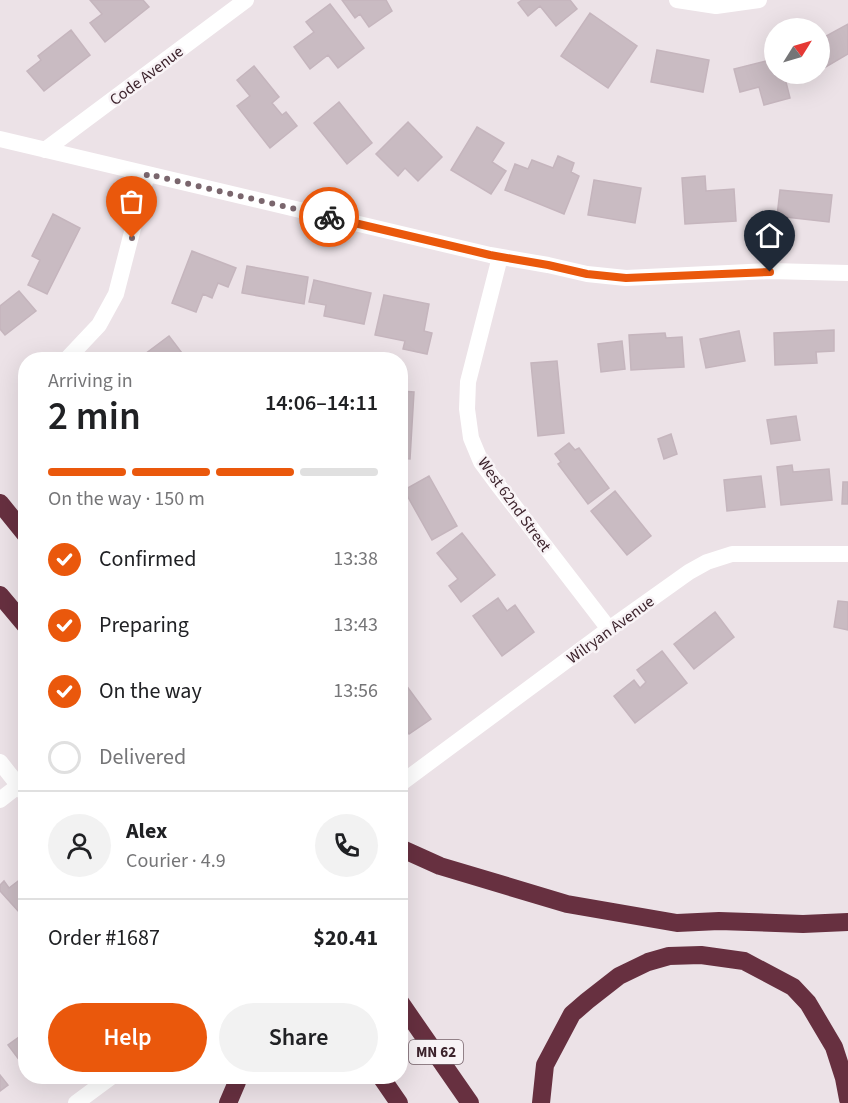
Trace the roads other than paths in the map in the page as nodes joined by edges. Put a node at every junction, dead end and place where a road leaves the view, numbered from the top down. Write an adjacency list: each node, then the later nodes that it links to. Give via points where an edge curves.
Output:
1 (246, 0): 5 (street, Code Avenue)
2 (676, 0): 3 (street, via 716,6)
3 (759, 0)
4 (0, 139): 5 (street)
5 (45, 150): 6 (street)
6 (147, 174): 7 (street); 9 (street, via 116,294 99,325)
7 (500, 257): 8 (street, via 626,278); 17 (street, West 62nd Street, via 468,382 471,438 498,485)
8 (848, 273)
9 (74, 352)
10 (0, 487): 12 (highway)
11 (0, 503): 13 (highway)
12 (18, 507)
13 (18, 525)
14 (848, 554): 17 (street, Wilryan Avenue, via 732,554 689,572)
15 (0, 595): 16 (highway)
16 (18, 616)
17 (609, 629): 19 (street, Wilryan Avenue)
18 (0, 762): 20 (street)
19 (408, 778)
20 (18, 785)
21 (18, 792): 22 (street)
22 (0, 800)
23 (408, 852): 24 (highway, via 440,866 567,904 677,923)
24 (848, 922)
25 (408, 1014): 33 (highway, MN 62)
26 (102, 1084): 30 (street)
27 (236, 1084): 31 (highway)
28 (386, 1084): 32 (highway)
29 (848, 1099): 34 (highway, via 834,1047 808,1003 793,987 744,961 701,955 669,956 633,968 572,1014 545,1065)
30 (76, 1103)
31 (228, 1103)
32 (399, 1103)
33 (470, 1103)
34 (541, 1103)

